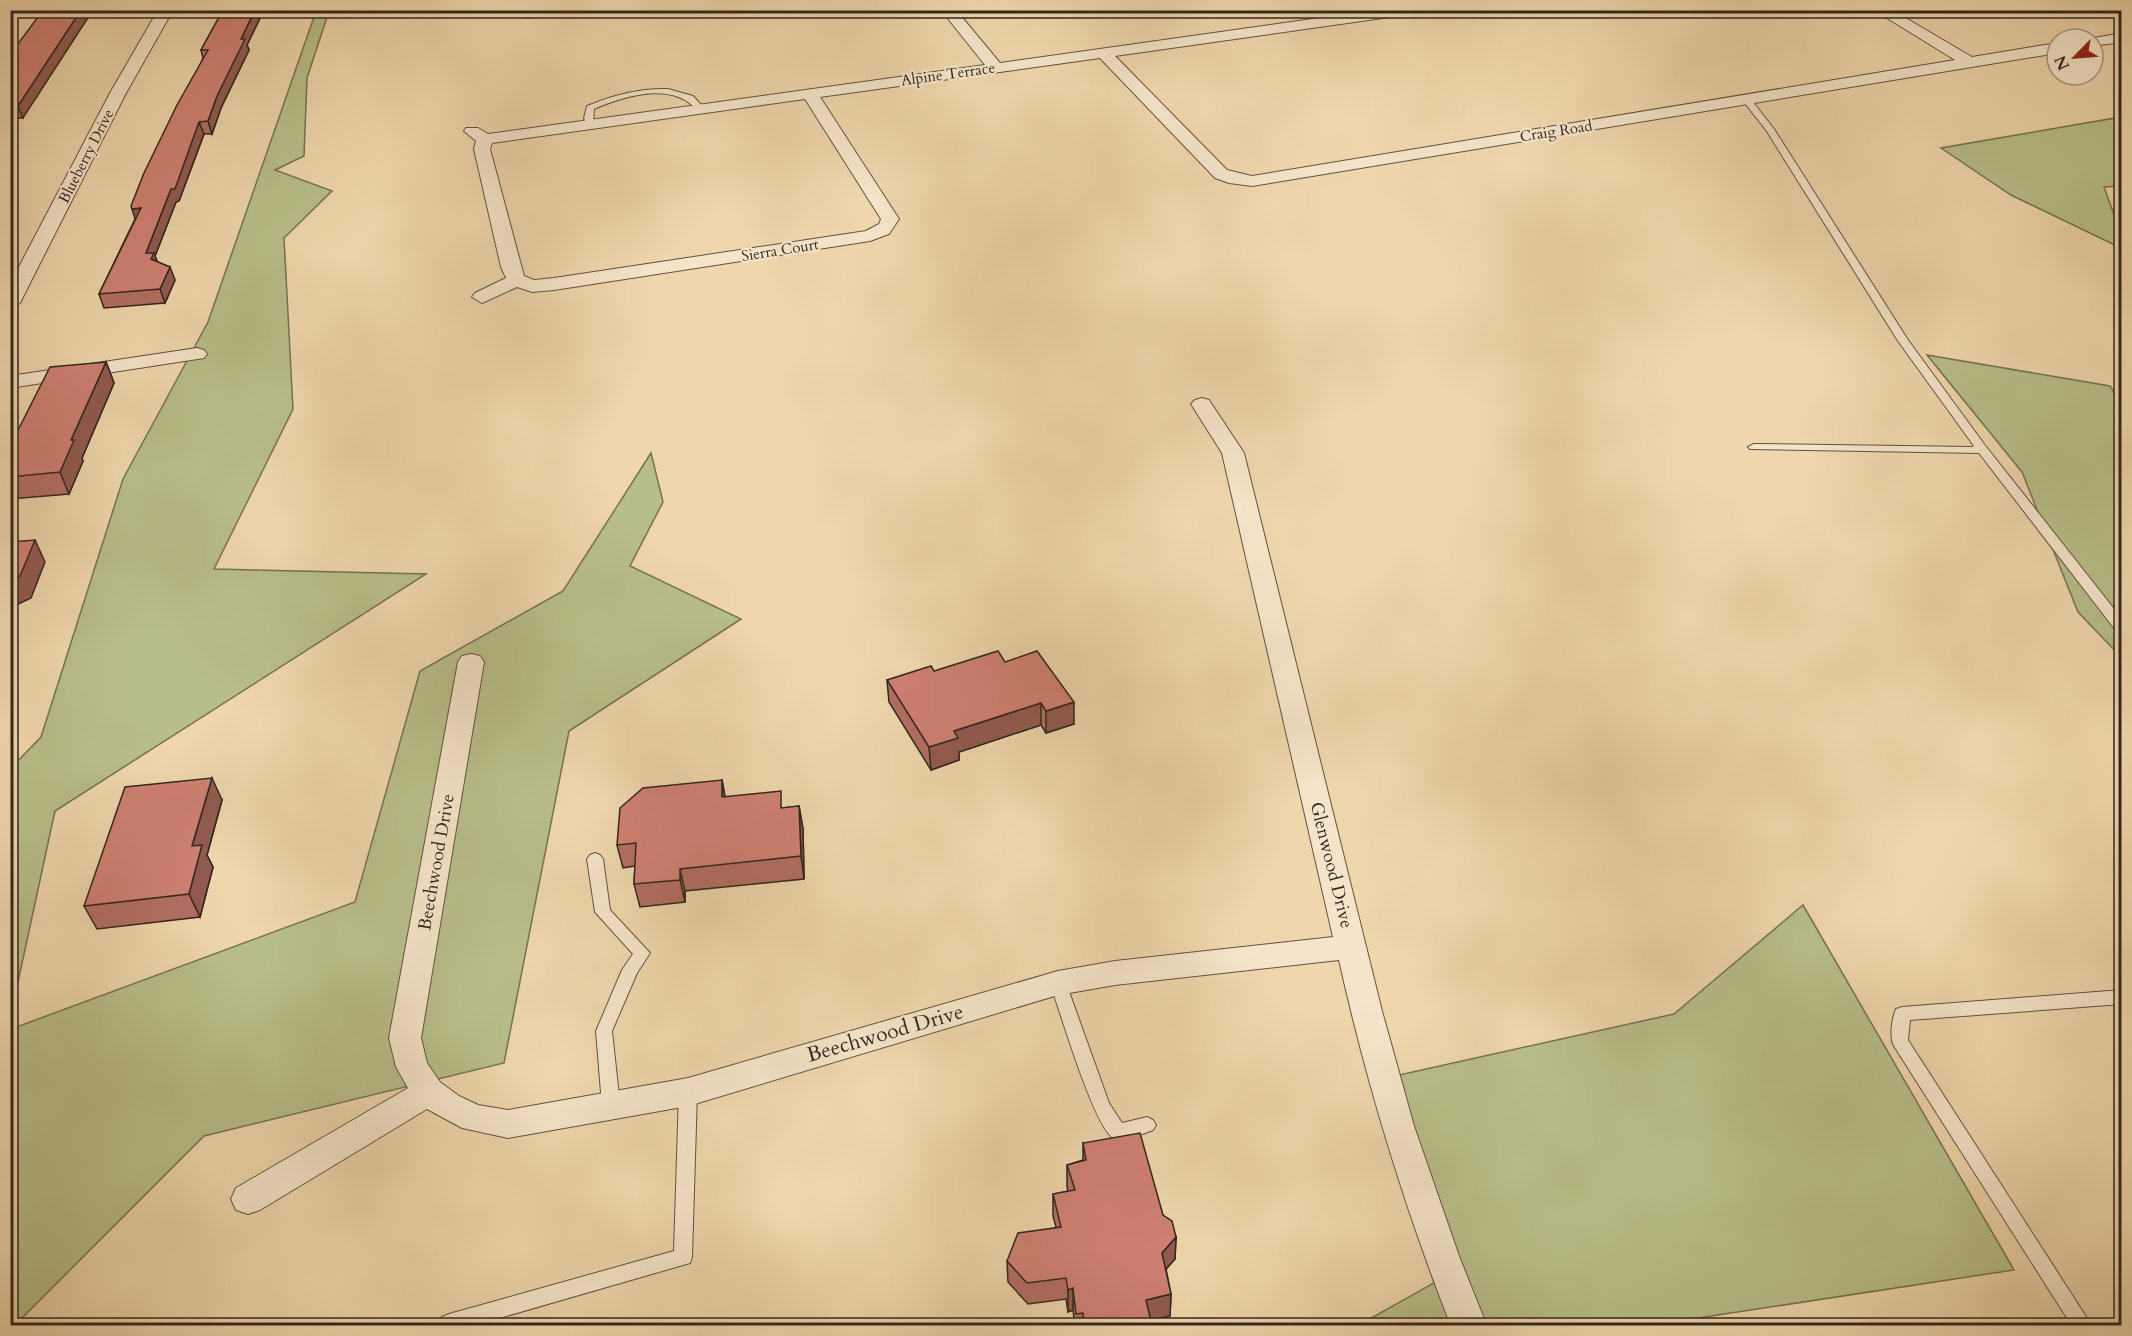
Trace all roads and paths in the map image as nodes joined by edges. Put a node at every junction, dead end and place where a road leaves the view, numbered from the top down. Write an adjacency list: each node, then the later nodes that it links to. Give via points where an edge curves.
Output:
1 (166, 10): 19 (street, Blueberry Drive, via 118,93)
2 (507, 10): 3 (street)
3 (551, 10)
4 (948, 10): 12 (street)
5 (1411, 10): 10 (street, Alpine Terrace)
6 (1881, 10): 11 (street)
7 (2121, 37): 8 (street)
8 (2105, 40)
9 (2045, 50): 11 (street, Craig Road)
10 (1104, 53): 12 (street, Alpine Terrace); 14 (street, Craig Road, via 1221,174 1252,182)
11 (1969, 62): 14 (street, Craig Road)
12 (996, 68): 13 (street, Alpine Terrace)
13 (809, 93): 15 (street, Alpine Terrace); 17 (street, Sierra Court, via 890,219 882,231 870,236 554,284 532,286)
14 (1746, 99): 23 (lane, via 1770,129 1903,341)
15 (700, 108): 16 (street, Alpine Terrace); 16 (lane, via 690,97 671,91 620,96 590,108)
16 (590, 123): 17 (street, Alpine Terrace, via 478,134)
17 (516, 280): 18 (street)
18 (482, 297)
19 (10, 303)
20 (197, 354): 21 (street)
21 (10, 382)
22 (1202, 404): 28 (street, Glenwood Drive, via 1233,453)
23 (1980, 446): 24 (lane, via 1975,451); 25 (lane)
24 (1754, 447)
25 (2121, 629)
26 (471, 662): 31 (street, Beechwood Drive, via 405,1038 412,1067)
27 (595, 859): 33 (lane, via 603,912 642,954 630,970 604,1031)
28 (1352, 947): 29 (street, Beechwood Drive); 37 (street, Glenwood Drive, via 1397,1126)
29 (1058, 983): 32 (street, Beechwood Drive); 34 (lane, via 1101,1106 1118,1132)
30 (2121, 997): 38 (lane, via 1902,1014 1900,1041)
31 (428, 1092): 33 (street, Beechwood Drive, via 474,1118 508,1124); 35 (street)
32 (687, 1092): 33 (street, Beechwood Drive); 36 (lane, via 682,1257)
33 (611, 1106)
34 (1147, 1125)
35 (248, 1198)
36 (449, 1326)
37 (1469, 1326)
38 (2083, 1326)

